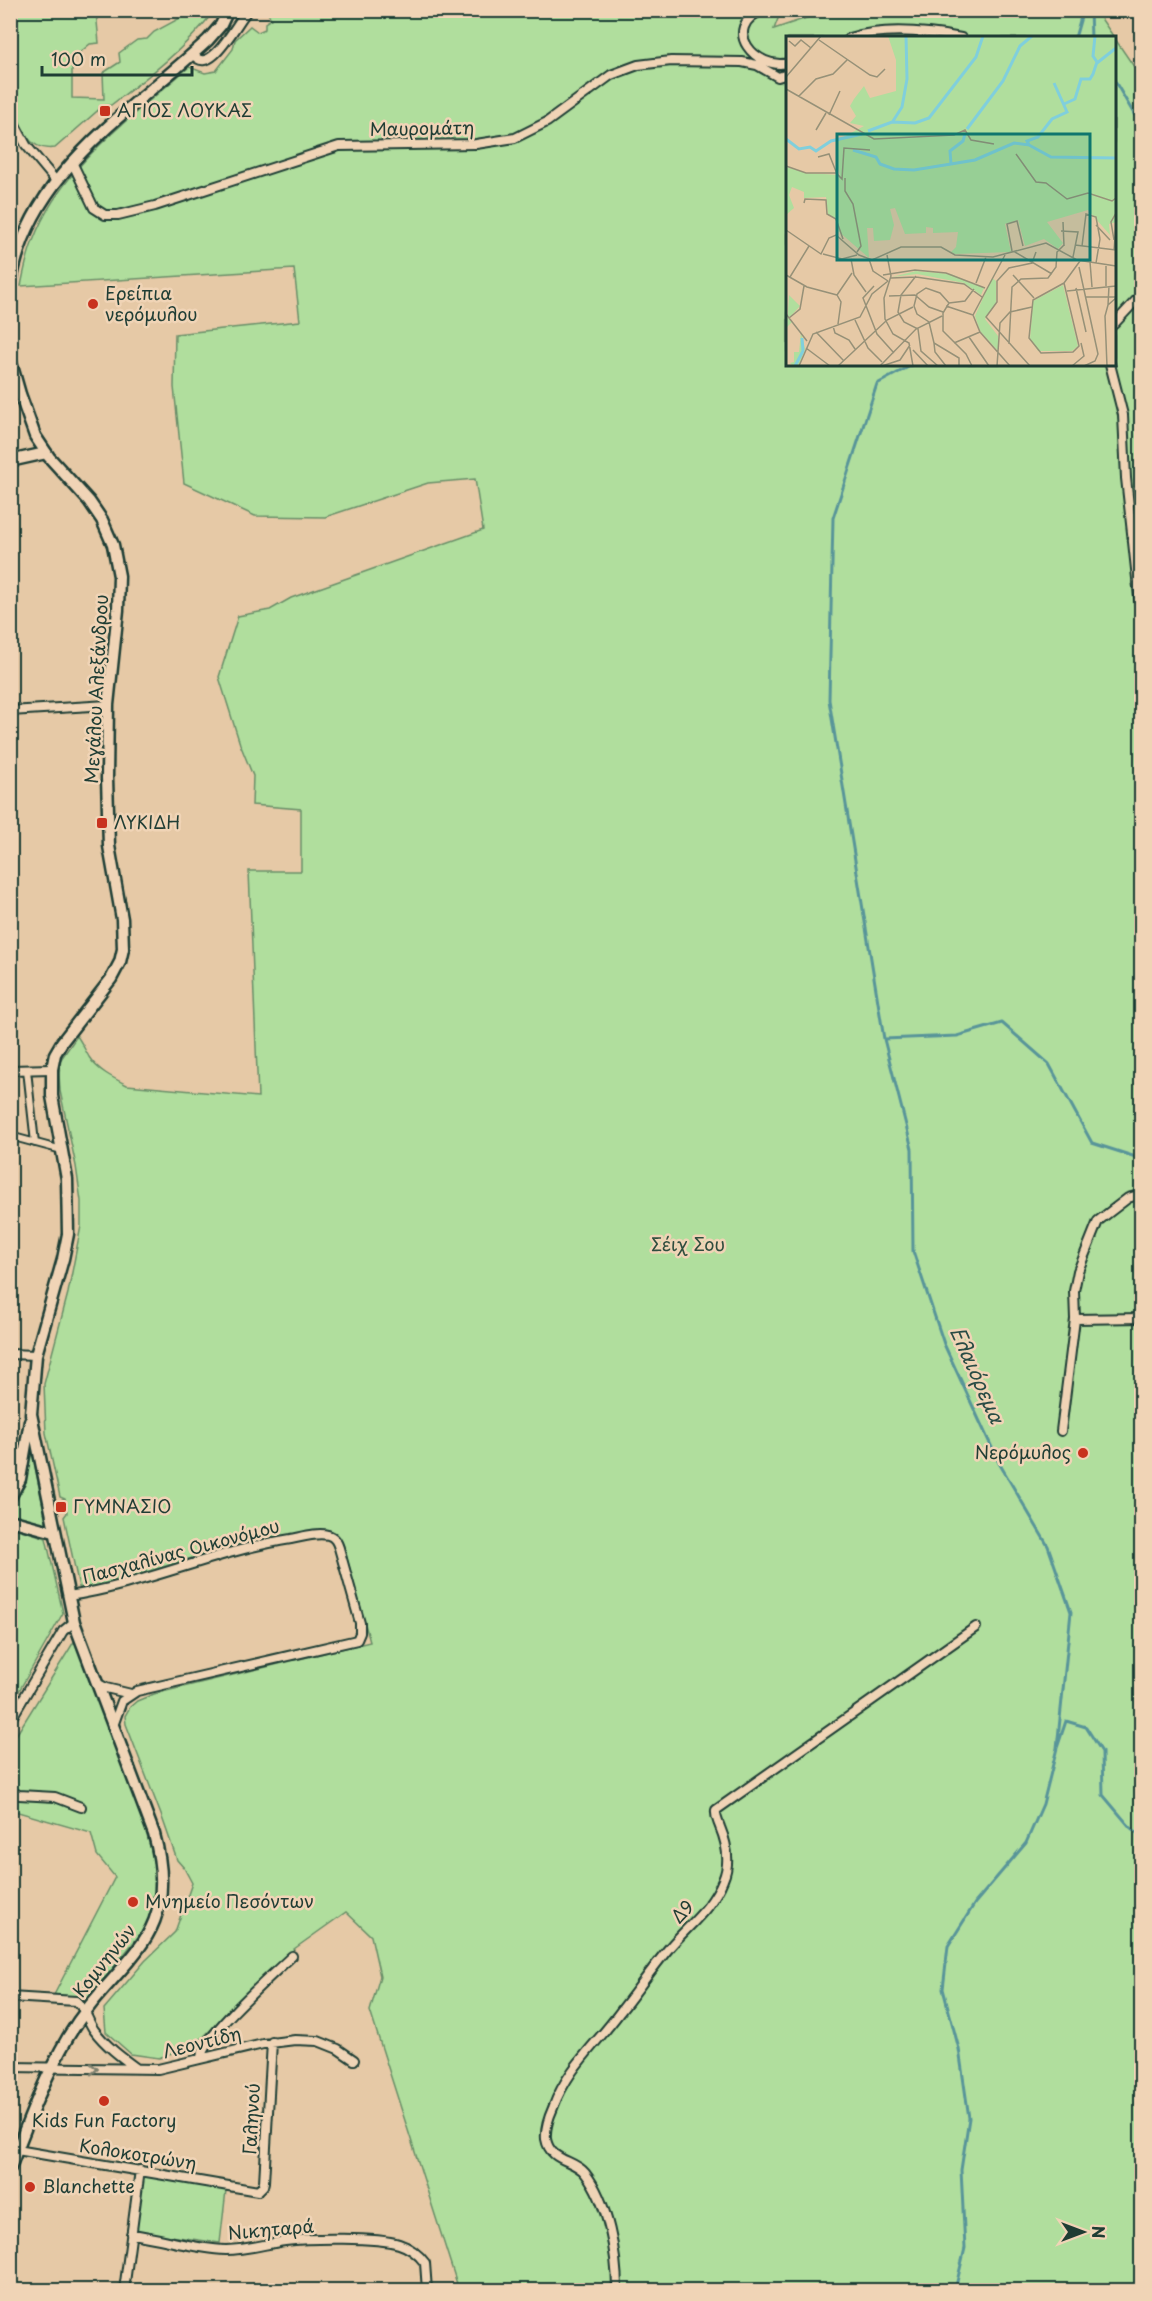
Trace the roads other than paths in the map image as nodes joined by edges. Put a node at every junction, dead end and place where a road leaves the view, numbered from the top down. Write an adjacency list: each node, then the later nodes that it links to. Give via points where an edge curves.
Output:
1 (12, 10): 10 (street)
2 (228, 10): 7 (main road, via 217,30)
3 (248, 10): 7 (street, via 213,57 204,60)
4 (763, 10): 8 (street, via 745,22 745,43 769,62)
5 (864, 36): 6 (street, via 894,32)
6 (949, 36)
7 (193, 54): 11 (main road)
8 (786, 63)
9 (786, 75): 11 (street, Μαυρομάτη, via 778,77 742,62 662,61 638,65 611,75 547,122 515,138 476,144 339,146 118,215 96,210)
10 (11, 120): 12 (street)
11 (72, 162): 12 (main road)
12 (56, 181): 13 (main road)
13 (26, 230): 14 (main road); 15 (main road)
14 (10, 247)
15 (11, 286): 16 (main road)
16 (10, 290)
17 (1142, 294): 18 (street)
18 (1116, 322)
19 (10, 358): 21 (main road, Μεγάλου Αλεξάνδρου, via 35,436)
20 (1111, 366): 23 (street, via 1123,415)
21 (46, 453): 22 (main road); 24 (main road, Μεγάλου Αλεξάνδρου, via 94,507 116,553 119,599)
22 (10, 461)
23 (1142, 624)
24 (108, 705): 25 (street); 26 (main road, Μεγάλου Αλεξάνδρου, via 108,834 122,927 122,956 111,980 62,1042)
25 (10, 711)
26 (52, 1069): 28 (street); 31 (main road, Μεγάλου Αλεξάνδρου, via 52,1096)
27 (10, 1070): 28 (street)
28 (27, 1070): 30 (street)
29 (10, 1136): 30 (street)
30 (35, 1143): 31 (street)
31 (62, 1150): 36 (main road, Μεγάλου Αλεξάνδρου, via 68,1234)
32 (1142, 1194): 34 (street, via 1128,1198 1098,1221 1078,1271)
33 (1142, 1318): 34 (street)
34 (1075, 1319): 38 (street)
35 (10, 1354): 36 (street)
36 (36, 1354): 37 (main road, Μεγάλου Αλεξάνδρου)
37 (31, 1414): 39 (main road, via 20,1479); 41 (main road, Μεγάλου Αλεξάνδρου)
38 (1061, 1431)
39 (10, 1498)
40 (10, 1520): 41 (main road)
41 (54, 1532): 42 (main road, Μεγάλου Αλεξάνδρου)
42 (68, 1596): 43 (main road, Κομνηνών); 46 (street, Πασχαλίνας Οικονόμου, via 251,1546 326,1534 335,1539 360,1623 357,1640)
43 (74, 1622): 45 (main road, Κομνηνών); 47 (street, via 63,1631)
44 (976, 1627): 67 (street, Δ9, via 716,1810 728,1863 710,1906 664,1955 564,2082 549,2119 546,2140 555,2156 584,2171 602,2203)
45 (97, 1683): 46 (street); 48 (main road, Κομνηνών)
46 (131, 1694): 48 (street, via 118,1708)
47 (10, 1721)
48 (113, 1728): 53 (main road, Κομνηνών, via 161,1860 162,1898 148,1935)
49 (10, 1791): 50 (street, via 56,1797)
50 (81, 1807)
51 (292, 1956): 55 (street, via 219,2030)
52 (10, 1997): 53 (street, via 76,2001)
53 (85, 2012): 58 (main road, Κομνηνών); 59 (street, via 92,2028 112,2050)
54 (272, 2042): 55 (street, Λεοντίδη); 56 (street, Λεοντίδη, via 318,2041); 63 (street, Γαληνού, via 264,2182 261,2189)
55 (201, 2057): 59 (street, Λεοντίδη, via 164,2068)
56 (354, 2060)
57 (10, 2067): 58 (street, Λεοντίδη)
58 (51, 2069): 59 (street, Λεοντίδη, one-way to 59); 60 (main road, Κομνηνών)
59 (137, 2069)
60 (17, 2150): 61 (main road, Κομνηνών); 62 (street, Κολοκοτρώνη)
61 (10, 2168)
62 (140, 2170): 63 (street, Κολοκοτρώνη); 64 (street)
63 (254, 2190)
64 (131, 2235): 65 (street); 66 (street, Νικηταρά, via 222,2250 286,2241 400,2244 422,2259)
65 (124, 2290)
66 (427, 2290)
67 (616, 2290)

